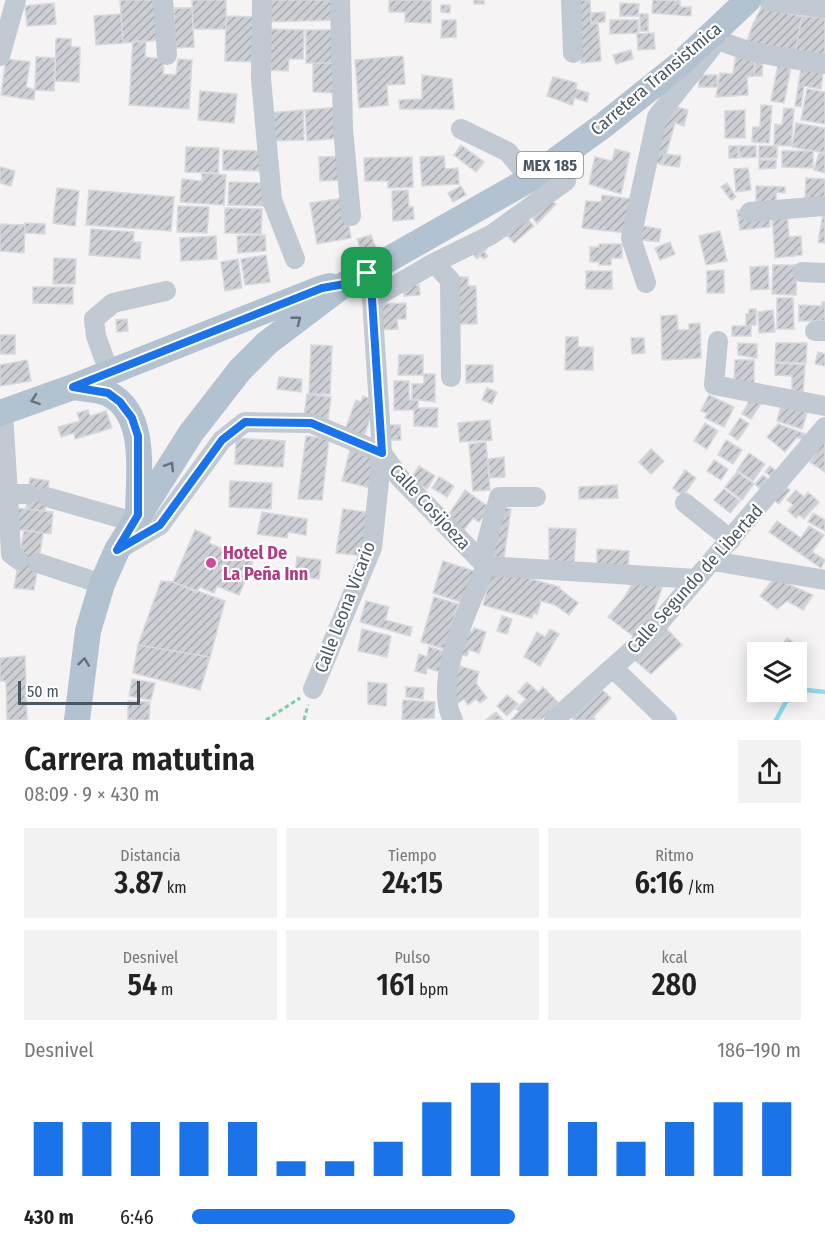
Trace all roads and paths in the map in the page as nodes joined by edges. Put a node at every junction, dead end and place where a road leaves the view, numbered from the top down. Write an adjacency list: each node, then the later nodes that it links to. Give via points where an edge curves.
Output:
1 (163, 0): 10 (street)
2 (262, 0): 19 (street, via 261,79 272,200)
3 (340, 0): 18 (street, via 343,129)
4 (571, 0): 9 (street)
5 (758, 1): 7 (street); 8 (main road, Carretera Transistmica / MEX 185)
6 (13, 2): 11 (street)
7 (825, 8)
8 (715, 37): 12 (street, via 749,50); 14 (main road, Carretera Transistmica / MEX 185); 24 (street, via 657,117 631,237)
9 (573, 53)
10 (167, 55)
11 (0, 56)
12 (825, 64)
13 (461, 129): 14 (street, via 508,152)
14 (530, 179): 23 (main road, Carretera Transistmica / MEX 185)
15 (566, 182): 20 (street, via 491,235)
16 (825, 206): 17 (street)
17 (750, 212)
18 (351, 216)
19 (295, 259)
20 (434, 264): 26 (street); 29 (street, via 450,280)
21 (802, 272): 22 (street)
22 (825, 273)
23 (356, 278): 26 (street, Calle Leona Vicario); 28 (main road, Carretera Transistmica); 38 (main road, Carretera Transistmica / MEX 185, one-way to 23, via 191,433 240,370 267,343)
24 (646, 282)
25 (166, 291): 28 (street, via 113,303 94,319)
26 (372, 299): 34 (street, Calle Leona Vicario)
27 (718, 341): 31 (street, via 714,385)
28 (109, 372): 30 (main road, Carretera Transistmica)
29 (450, 377)
30 (73, 387): 32 (main road, Carretera Transistmica, one-way to 32); 38 (main road, via 108,393 132,418 138,436)
31 (825, 406)
32 (1, 412): 35 (street)
33 (825, 427): 39 (street, Calle Segundo de Libertad)
34 (382, 453): 40 (street, Calle Cosijoeza, via 311,423 245,422 222,440 160,525); 44 (street, Calle Cosijoeza, via 400,478); 49 (street, Calle Leona Vicario, via 372,548)
35 (8, 494): 38 (street, via 38,495); 41 (street, via 11,555)
36 (536, 497): 44 (street, via 499,497 483,556)
37 (686, 503): 39 (street)
38 (136, 519): 40 (main road, Carretera Transistmica / MEX 185)
39 (731, 540): 42 (street, Calle Segundo de Libertad)
40 (117, 550): 47 (main road, Carretera Transistmica / MEX 185)
41 (19, 560)
42 (713, 561): 45 (street, Calle Segundo de Libertad); 46 (street)
43 (38, 563): 47 (street)
44 (486, 566): 45 (street, Calle Cosijoeza); 52 (street, via 455,642 446,694)
45 (697, 579): 48 (street, Calle Segundo de Libertad, via 648,636)
46 (825, 580)
47 (102, 584): 50 (main road, Carretera Transistmica / MEX 185, one-way to 47, via 88,631)
48 (613, 668): 53 (street, Calle Segundo de Libertad); 54 (street)
49 (313, 689): 51 (path)
50 (77, 720)
51 (266, 720)
52 (453, 720)
53 (554, 720)
54 (667, 720)

